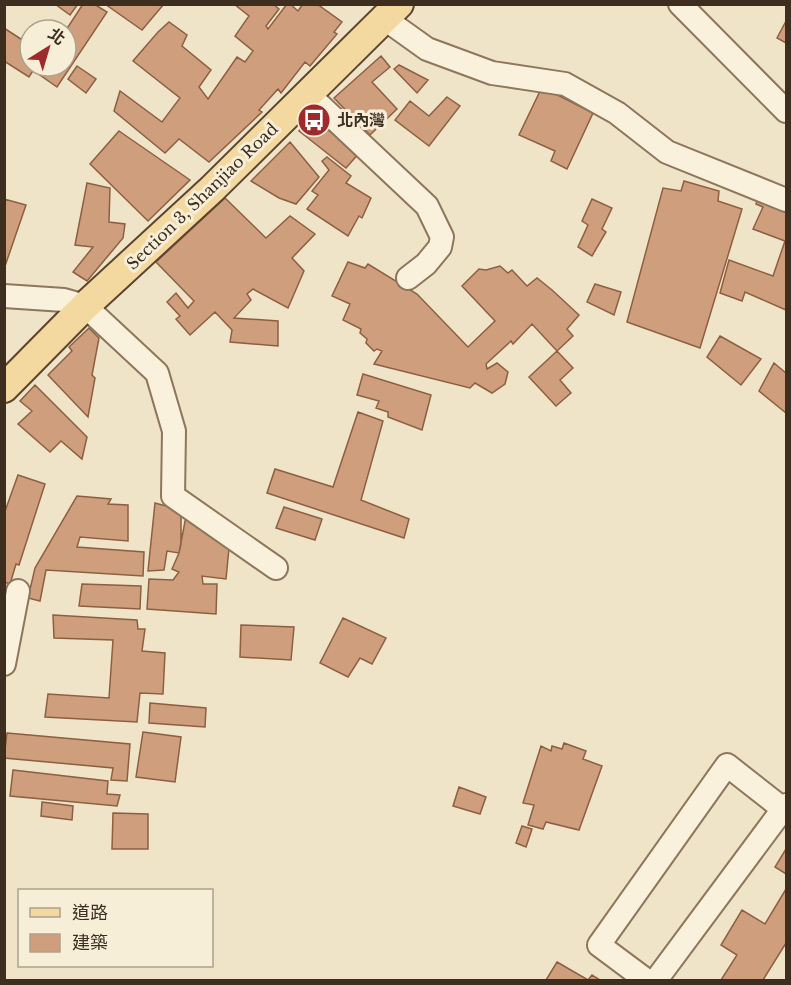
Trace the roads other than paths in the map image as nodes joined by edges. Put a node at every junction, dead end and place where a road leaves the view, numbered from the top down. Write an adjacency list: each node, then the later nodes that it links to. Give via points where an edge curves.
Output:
1 (681, 4): 3 (lane)
2 (392, 12): 4 (main road, Section 3, Shanjiao Road); 6 (lane, via 428,49 492,74 565,84 617,113 667,153)
3 (703, 13): 5 (lane)
4 (308, 94): 7 (lane, via 426,206 442,237 440,248); 9 (main road, Section 3, Shanjiao Road, via 212,189)
5 (786, 111)
6 (786, 200)
7 (408, 278)
8 (4, 296): 9 (lane, via 64,300)
9 (84, 306): 10 (main road, Section 3, Shanjiao Road); 11 (lane, via 157,373 174,431 173,496)
10 (4, 388)
11 (276, 568)
12 (18, 591): 13 (lane)
13 (4, 664)
14 (785, 807): 15 (lane, via 727,765 598,945); 16 (lane)
15 (646, 981)
16 (656, 981)

